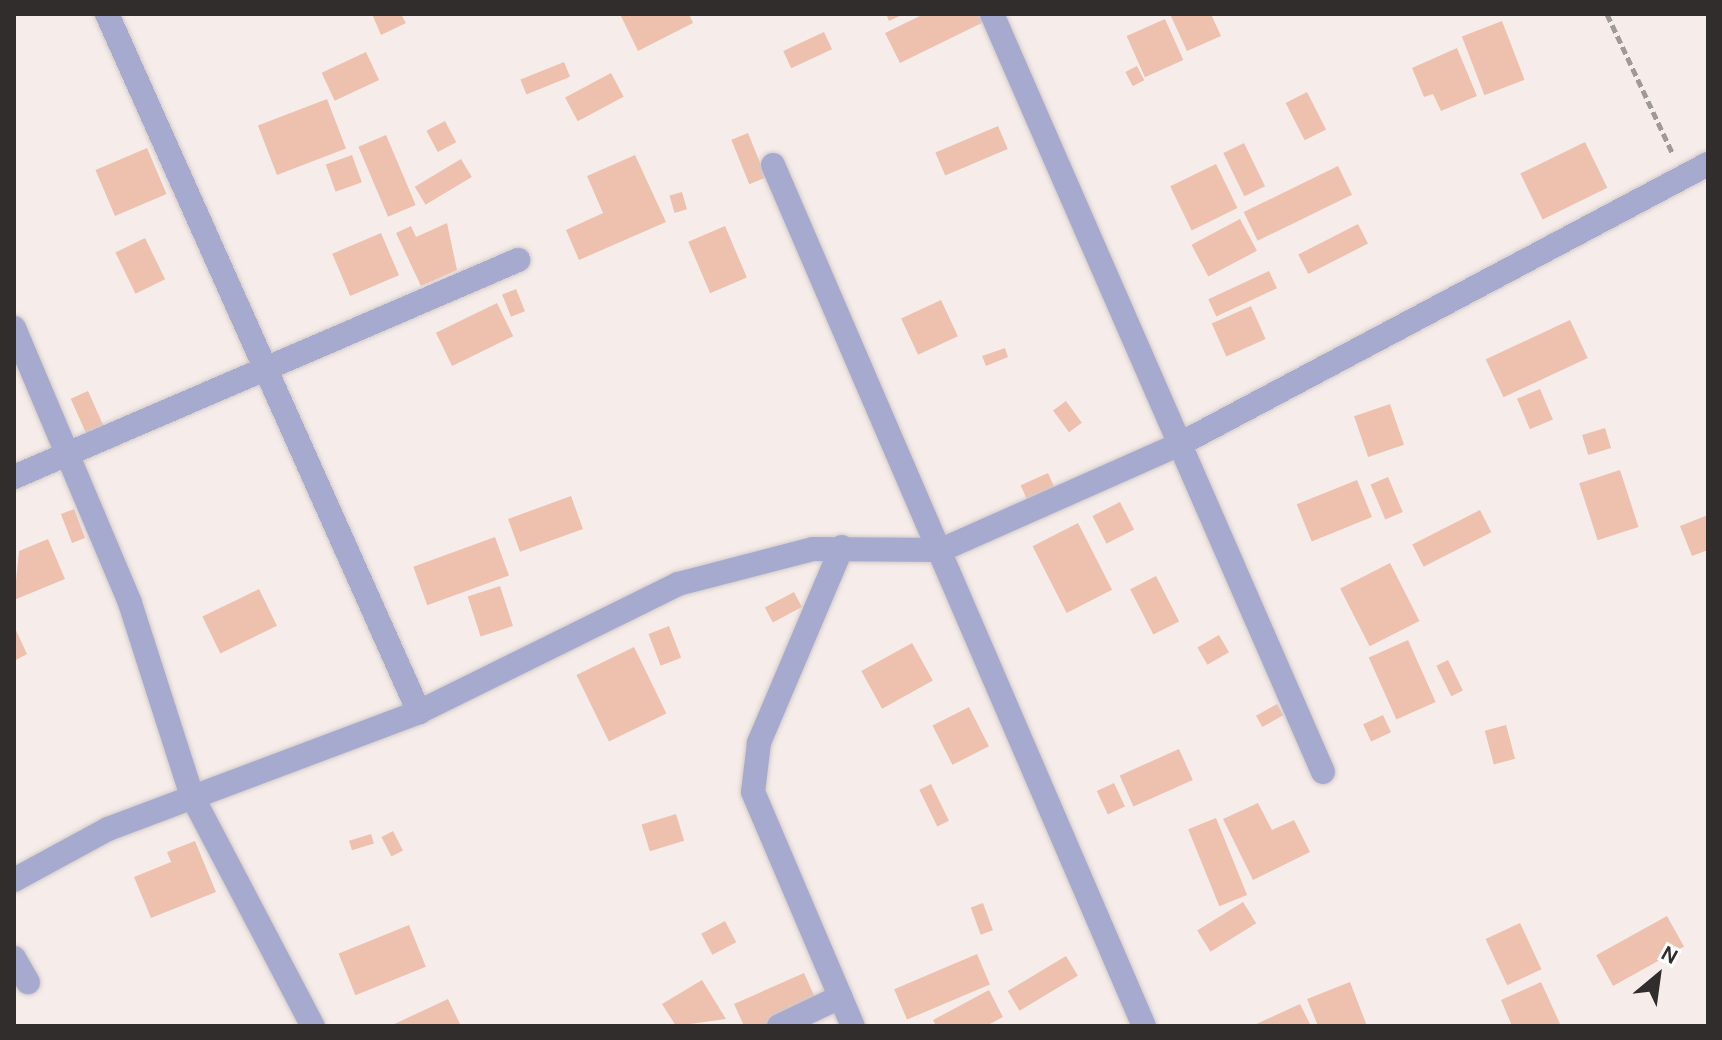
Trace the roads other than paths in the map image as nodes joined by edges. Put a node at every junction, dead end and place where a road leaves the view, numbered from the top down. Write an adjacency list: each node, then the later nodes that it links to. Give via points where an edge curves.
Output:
1 (107, 14): 7 (street)
2 (992, 14): 8 (street)
3 (1708, 164): 8 (street)
4 (773, 165): 12 (street)
5 (518, 260): 7 (street)
6 (14, 328): 9 (street)
7 (265, 364): 9 (street); 13 (street)
8 (1180, 444): 12 (street); 14 (street)
9 (67, 453): 10 (street); 15 (street, via 130,603)
10 (14, 477)
11 (842, 547): 12 (street); 13 (street, via 769,557 678,584); 19 (street, via 752,767 753,792)
12 (941, 550): 23 (street)
13 (419, 712): 15 (street)
14 (1323, 772)
15 (192, 796): 16 (street, via 108,829); 20 (street)
16 (14, 880)
17 (14, 958): 18 (street)
18 (28, 982)
19 (840, 997): 21 (street); 22 (street)
20 (313, 1026)
21 (779, 1026)
22 (853, 1026)
23 (1144, 1026)

